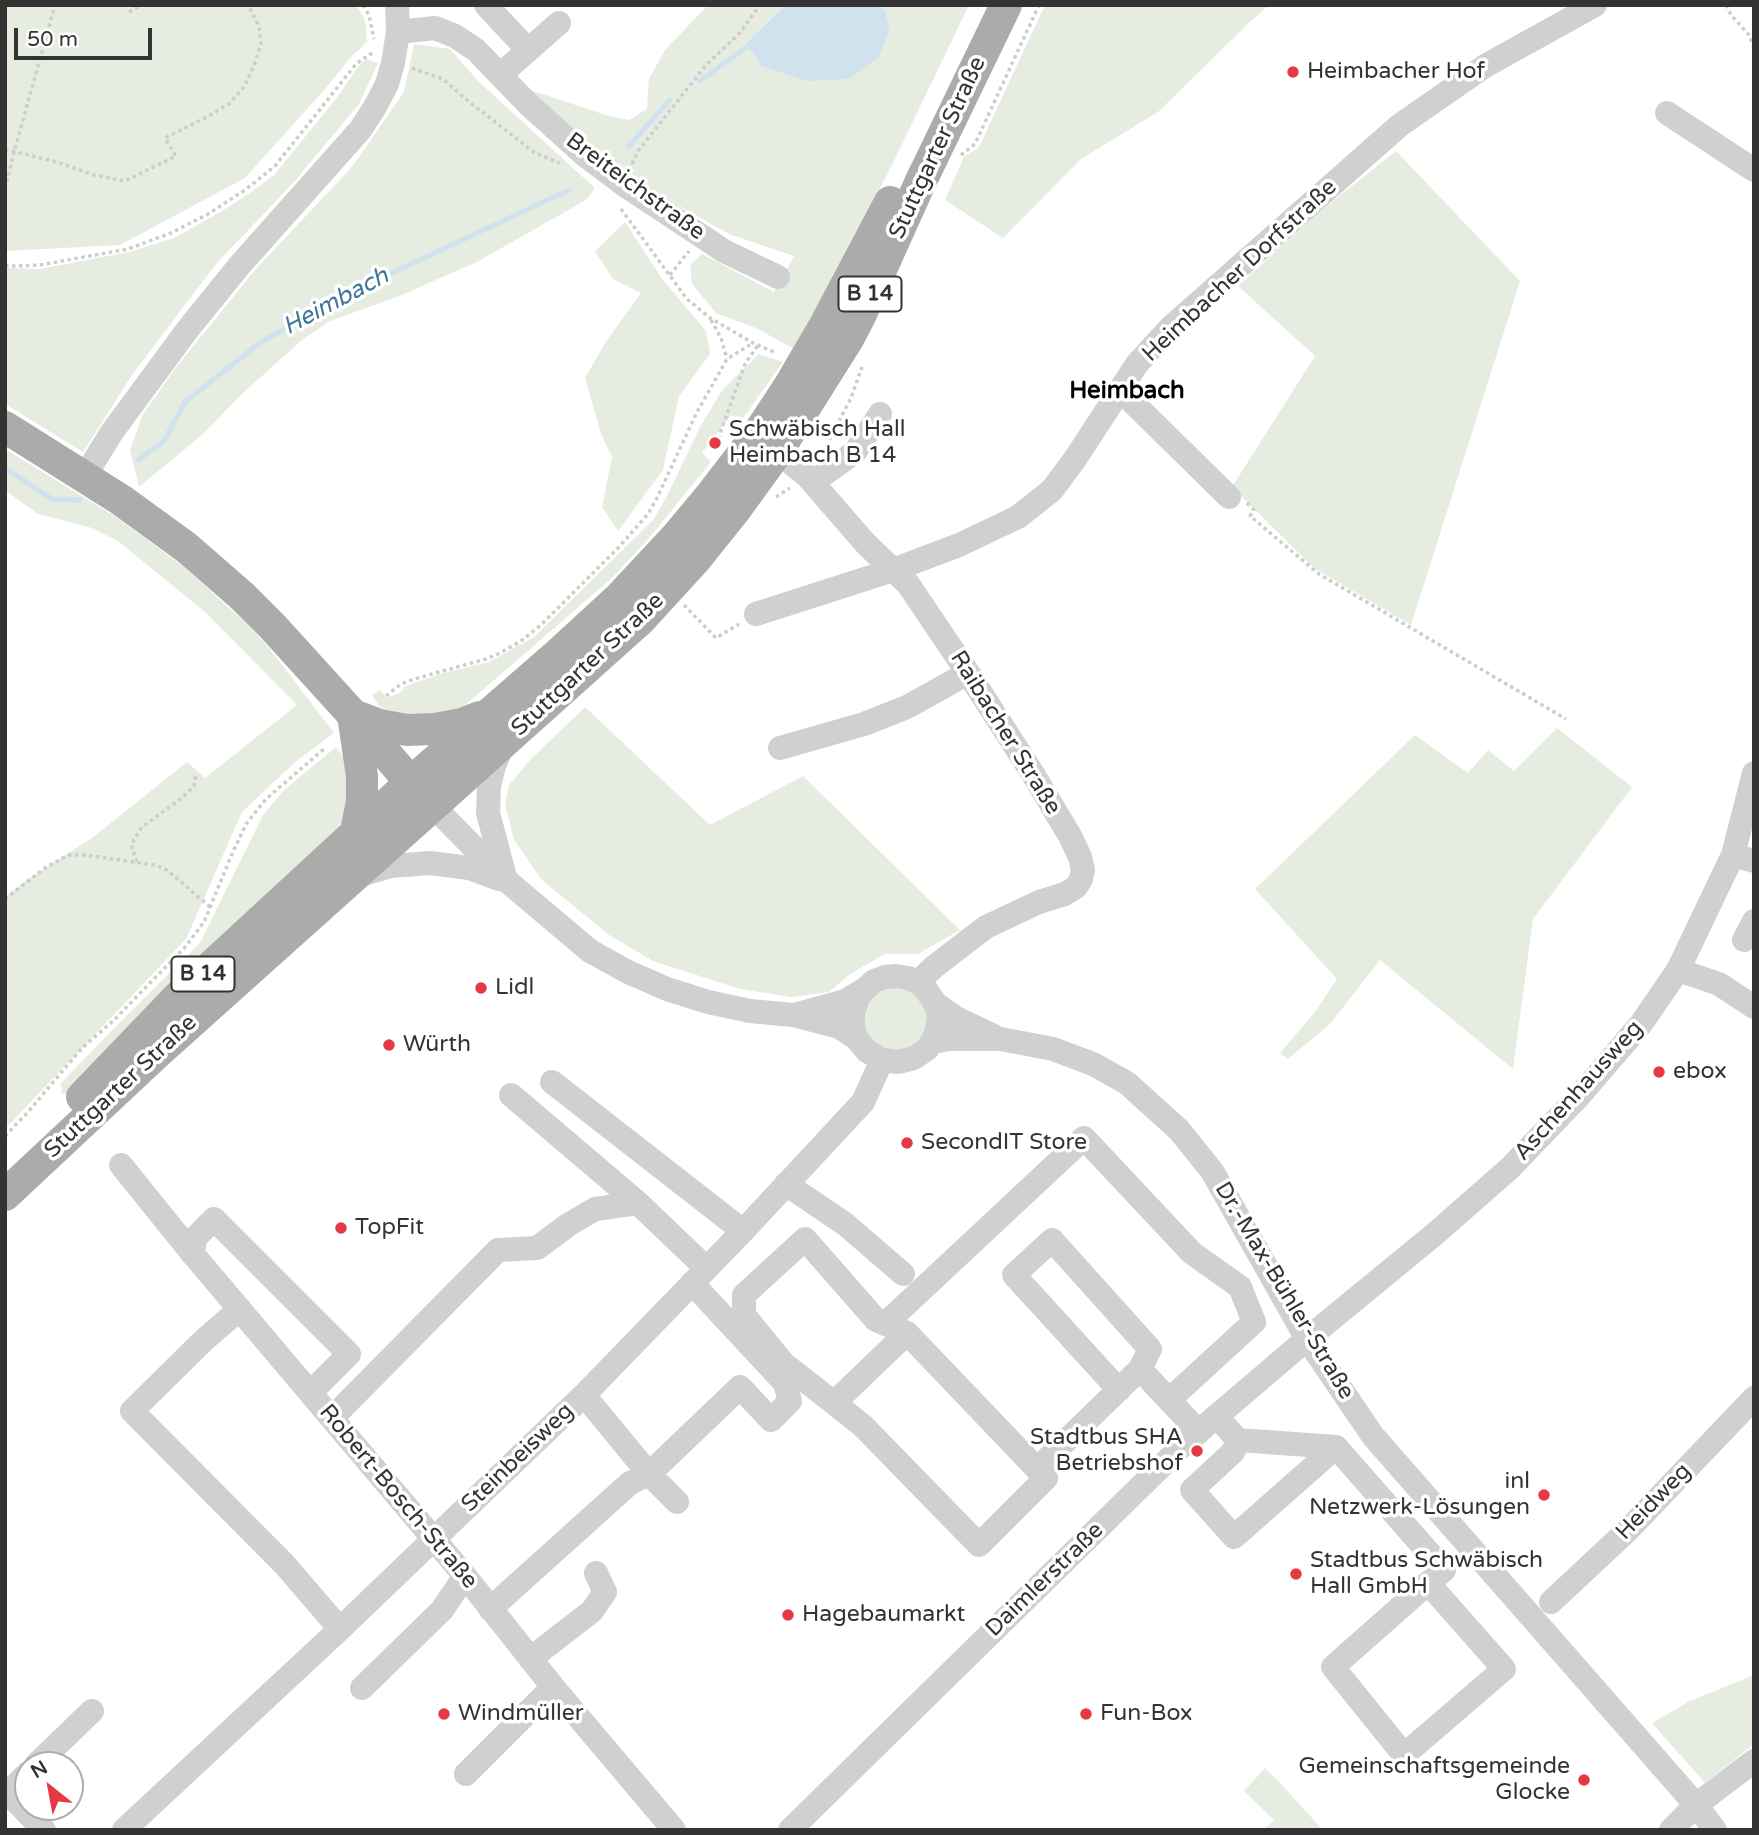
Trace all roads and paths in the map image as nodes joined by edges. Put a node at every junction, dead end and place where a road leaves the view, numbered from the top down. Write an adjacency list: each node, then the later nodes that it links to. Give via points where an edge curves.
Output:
1 (55, 5): 20 (path)
2 (141, 5): 11 (path)
3 (248, 5): 20 (path, via 259,26 261,44 244,87 230,103 165,138 176,156 125,181)
4 (397, 5): 13 (street)
5 (486, 5): 15 (street)
6 (760, 5): 24 (path, via 638,151)
7 (984, 5): 48 (main road, Stuttgarter Straße / B 14, via 884,216 825,325 757,435 676,537 620,597)
8 (1006, 5): 39 (main road, Stuttgarter Straße / B 14, via 861,314)
9 (1595, 5): 34 (street, Heimbacher Dorfstraße, via 1485,66 1400,125 1170,328)
10 (1726, 5): 14 (path)
11 (129, 12)
12 (559, 23): 15 (street)
13 (398, 33): 16 (street); 17 (street, Breiteichstraße, via 435,29 455,36)
14 (1754, 48)
15 (527, 49): 17 (street)
16 (385, 59): 21 (path, via 443,79 536,153); 26 (path, via 370,54 356,64 275,166 208,214 128,249 40,265); 40 (street, via 387,84 360,130 188,329)
17 (500, 75): 24 (street, Breiteichstraße)
18 (1667, 113): 22 (street)
19 (5, 149): 20 (path)
20 (14, 152): 23 (path)
21 (567, 165)
22 (1754, 170)
23 (5, 189)
24 (619, 193): 25 (street, Breiteichstraße); 27 (path)
25 (701, 236): 27 (path); 28 (street, Breiteichstraße)
26 (5, 265)
27 (669, 276): 29 (path)
28 (778, 277)
29 (710, 318): 30 (path); 32 (path)
30 (755, 344): 31 (path); 32 (path); 37 (path)
31 (776, 353)
32 (727, 359): 47 (path, via 648,514 571,596 541,625 500,653 414,679)
33 (864, 359): 38 (path, via 851,398)
34 (1120, 390): 42 (street); 43 (street, Heimbacher Dorfstraße, via 1052,490 1018,517)
35 (880, 414): 41 (street, via 855,453)
36 (5, 427): 40 (main road)
37 (718, 439)
38 (824, 450)
39 (777, 452): 41 (street, Raibacher Straße); 51 (main road, Stuttgarter Straße / B 14, via 695,560 641,619)
40 (85, 476): 50 (main road, via 169,534 242,596)
41 (813, 482): 43 (street, Raibacher Straße)
42 (1230, 497): 49 (path, via 1240,496 1254,510 1250,516 1319,574)
43 (893, 570): 45 (street, Heimbacher Dorfstraße); 46 (street, Raibacher Straße, via 908,584)
44 (683, 604): 45 (path, via 716,638)
45 (756, 614)
46 (968, 673): 53 (street, via 907,707); 66 (street, Raibacher Straße, via 1070,836 1083,870 1076,887 986,927)
47 (386, 696)
48 (488, 714): 50 (main road, via 435,729 407,730); 56 (main road, Stuttgarter Straße / B 14)
49 (1566, 719)
50 (359, 722): 56 (main road); 58 (main road, via 362,801)
51 (503, 745): 57 (main road, Stuttgarter Straße / B 14); 62 (street, via 489,786 488,813)
52 (324, 748): 64 (path, via 266,799 246,824)
53 (780, 748)
54 (1754, 773): 59 (street, Aschenhausweg)
55 (196, 774): 60 (path, via 194,786 182,798 142,827 131,845)
56 (405, 776): 57 (street); 58 (main road, Stuttgarter Straße / B 14)
57 (432, 806): 61 (main road, Stuttgarter Straße / B 14); 62 (street)
58 (356, 832): 79 (main road, Stuttgarter Straße / B 14, via 178,997)
59 (1743, 858): 65 (street, Aschenhausweg)
60 (136, 862): 63 (path, via 68,855); 64 (path, via 167,870)
61 (353, 877): 62 (street, via 391,866 430,863 469,868); 81 (main road, Stuttgarter Straße / B 14)
62 (507, 881): 70 (street, via 590,951 628,972 708,1002)
63 (5, 899)
64 (210, 907): 77 (path, via 186,946 82,1048)
65 (1678, 970): 69 (street, via 1719,984); 89 (street, Aschenhausweg, via 1641,1024 1510,1168)
66 (918, 982): 67 (street, via 885,977); 68 (street)
67 (865, 989): 70 (street, via 845,1001); 71 (street, via 853,1012)
68 (936, 1003): 72 (street, Dr.-Max-Bühler-Straße); 73 (street, via 939,1016)
69 (1754, 1007)
70 (793, 1016): 71 (street, via 839,1027)
71 (856, 1038): 74 (street)
72 (1001, 1039): 73 (street, Dr.-Max-Bühler-Straße); 89 (street, Dr.-Max-Bühler-Straße, via 1053,1049 1093,1064 1127,1083 1179,1130 1212,1171)
73 (932, 1042): 74 (street, via 914,1058)
74 (882, 1060): 80 (street, Steinbeisweg, via 863,1102)
75 (552, 1082): 83 (street)
76 (511, 1095): 82 (street)
77 (5, 1136)
78 (121, 1165): 84 (street, Robert-Bosch-Straße)
79 (5, 1176)
80 (786, 1184): 83 (street, Steinbeisweg); 85 (street, via 835,1217)
81 (5, 1195)
82 (638, 1203): 86 (street); 97 (street, via 595,1209 537,1248 498,1250)
83 (743, 1231): 86 (street, Steinbeisweg)
84 (192, 1253): 87 (street, Robert-Bosch-Straße); 92 (street, via 196,1237 214,1219 349,1354)
85 (903, 1274)
86 (699, 1275): 93 (street, Steinbeisweg); 102 (street, via 785,1383 790,1401 771,1420 740,1387)
87 (240, 1309): 92 (street, Robert-Bosch-Straße); 110 (street, via 132,1411 285,1566)
88 (896, 1329): 95 (street, via 1084,1138 1192,1253 1240,1287 1254,1322); 96 (street); 96 (street, via 876,1320 805,1239 744,1295 744,1315 783,1364); 101 (street)
89 (1307, 1339): 98 (street, Daimlerstraße); 119 (street, Dr.-Max-Bühler-Straße, via 1373,1436)
90 (1140, 1369): 91 (street); 91 (street, via 1150,1349 1052,1240 1014,1275); 95 (street)
91 (1119, 1390): 101 (street)
92 (311, 1392): 97 (street, Robert-Bosch-Straße)
93 (584, 1395): 102 (street); 104 (street, Steinbeisweg)
94 (1754, 1398): 108 (street, Heidweg, via 1629,1529)
95 (1169, 1400): 98 (street)
96 (834, 1403): 101 (street, via 863,1426 979,1545 1046,1478)
97 (332, 1418): 104 (street, Robert-Bosch-Straße)
98 (1207, 1424): 99 (street); 123 (street, Daimlerstraße)
99 (1238, 1440): 100 (street); 100 (street, via 1233,1452 1192,1490 1234,1537)
100 (1336, 1447): 107 (street, via 1444,1570)
101 (1037, 1469)
102 (649, 1474): 103 (street); 109 (street, via 630,1483)
103 (677, 1502)
104 (433, 1540): 106 (street, Robert-Bosch-Straße); 110 (street, Steinbeisweg)
105 (596, 1573): 111 (street, via 605,1592 592,1611)
106 (465, 1576): 109 (street, Robert-Bosch-Straße); 113 (street, via 442,1610)
107 (1428, 1583): 107 (street, via 1504,1669 1404,1755 1333,1667)
108 (1551, 1602)
109 (490, 1609): 111 (street, Robert-Bosch-Straße)
110 (340, 1629): 121 (street, Steinbeisweg)
111 (530, 1659): 112 (street, Robert-Bosch-Straße)
112 (553, 1687): 117 (street); 122 (street, Robert-Bosch-Straße)
113 (362, 1688)
114 (92, 1711): 115 (street)
115 (51, 1751)
116 (1754, 1761): 119 (street)
117 (466, 1774)
118 (6, 1791): 120 (street)
119 (1696, 1805): 124 (street); 125 (street, Dr.-Max-Bühler-Straße)
120 (44, 1830)
121 (124, 1830)
122 (674, 1830)
123 (790, 1830)
124 (1671, 1830)
125 (1715, 1830)

